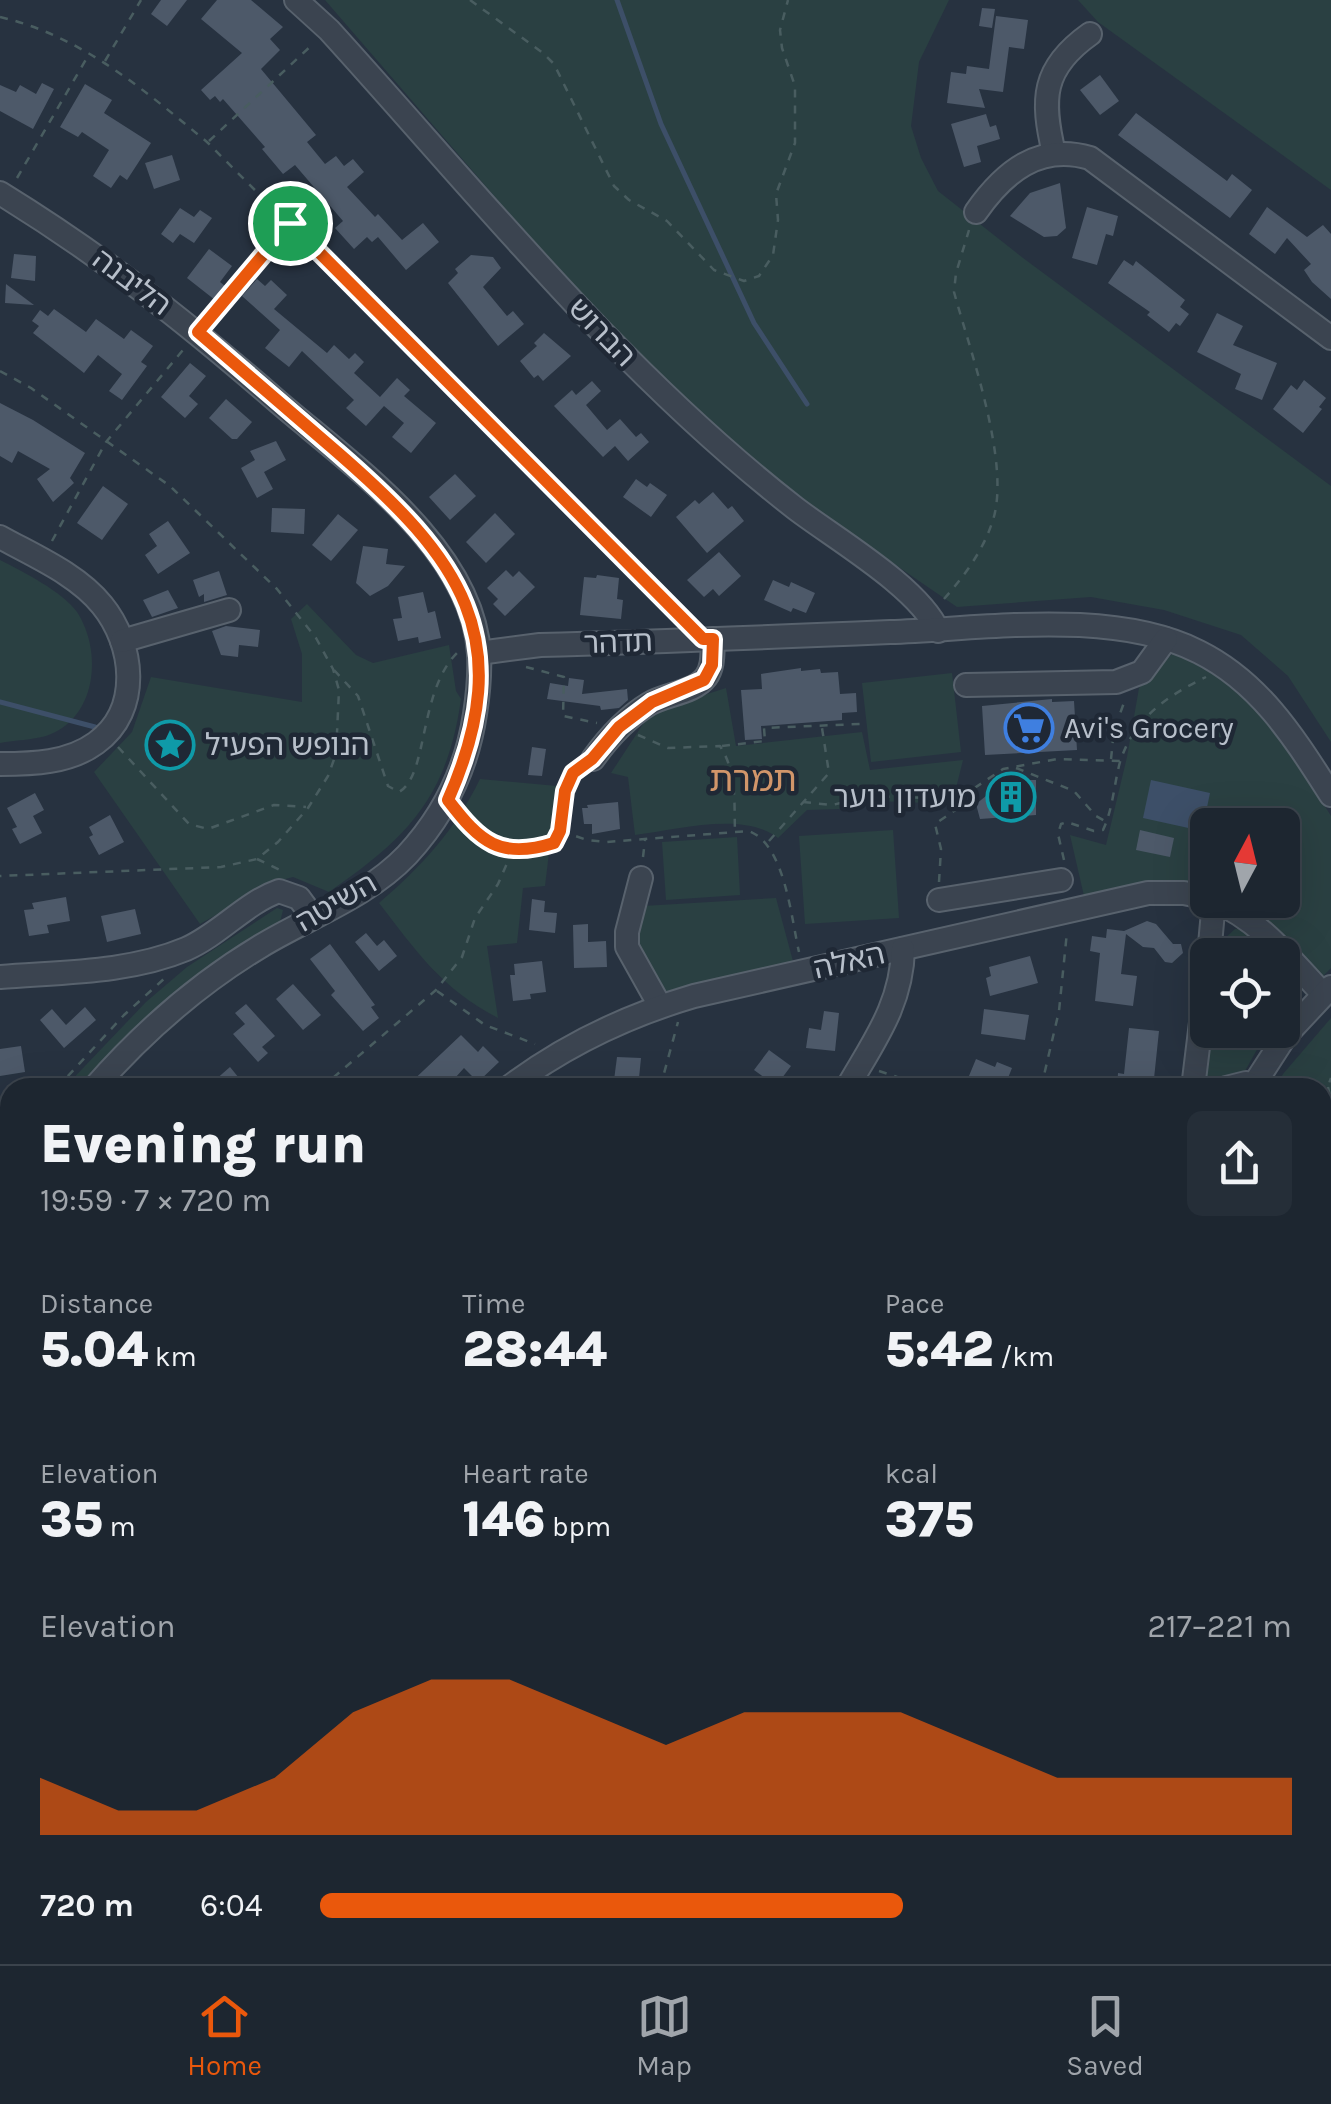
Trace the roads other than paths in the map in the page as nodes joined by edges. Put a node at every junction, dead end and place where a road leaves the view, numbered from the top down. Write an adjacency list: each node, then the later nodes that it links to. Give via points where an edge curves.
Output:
1 (296, 0): 9 (street, הברוש, via 661,393 754,476 910,595)
2 (1090, 34): 3 (street, via 1052,72 1046,104)
3 (1054, 152): 5 (street, via 1003,178); 6 (street, via 1072,152 1108,168)
4 (3, 195): 13 (street, הליבנה, via 198,332 410,520 457,585)
5 (976, 212)
6 (1331, 338)
7 (0, 537): 12 (street, via 101,603)
8 (229, 610): 12 (street)
9 (934, 623): 10 (street, תדהר); 11 (street, תדהר, via 1085,626)
10 (708, 639): 13 (street, תדהר); 15 (street, via 712,665 704,680 652,702)
11 (1166, 640): 14 (street, via 1148,666 1126,680); 17 (street, תדהר, via 1196,650 1252,688 1276,712)
12 (122, 641): 16 (street, via 128,692 106,733 66,758)
13 (478, 646): 22 (street, השיטה, via 472,732 448,800 404,858)
14 (966, 686)
15 (592, 759)
16 (0, 764)
17 (1331, 795)
18 (641, 878): 27 (street, via 627,946)
19 (1190, 896): 21 (street, האלה, via 1166,892)
20 (939, 900): 21 (street, via 1055,879)
21 (1059, 914): 24 (street, האלה)
22 (313, 917): 25 (street, via 299,898 279,891 164,966); 29 (street, השיטה, via 208,982)
23 (1245, 918): 26 (street, האלה)
24 (903, 949): 27 (street, האלה); 31 (street, via 898,994)
25 (0, 978)
26 (1327, 990): 33 (street, via 1286,1035)
27 (669, 1003): 30 (street, האלה, via 594,1033)
28 (1198, 1048): 32 (street)
29 (104, 1078)
30 (522, 1078)
31 (852, 1078)
32 (1194, 1078)
33 (1260, 1078)

